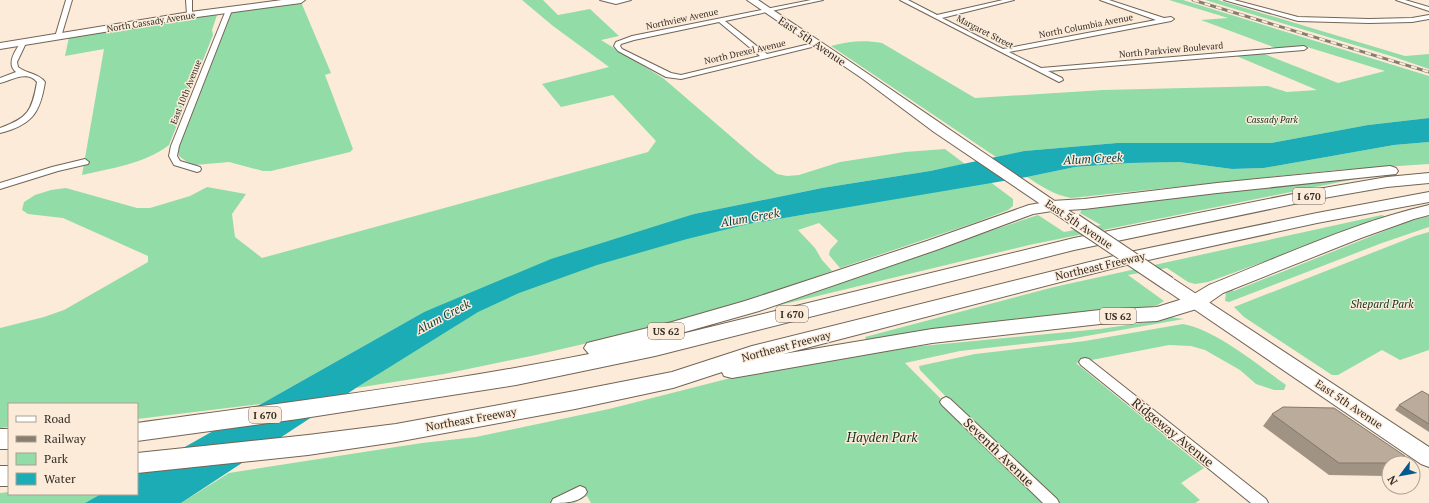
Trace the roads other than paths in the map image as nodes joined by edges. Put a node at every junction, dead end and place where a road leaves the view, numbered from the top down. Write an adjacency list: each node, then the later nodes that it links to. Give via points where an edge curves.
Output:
1 (69, 0): 24 (street)
2 (189, 0): 18 (street)
3 (301, 0): 16 (main road, North Cassady Avenue)
4 (628, 0): 13 (street)
5 (752, 0): 17 (main road, East 5th Avenue)
6 (820, 0): 17 (street, Northview Avenue)
7 (903, 0): 19 (street, Margaret Street)
8 (1011, 0): 19 (street)
9 (1103, 0): 23 (street)
10 (1227, 0): 14 (street)
11 (1253, 0): 14 (street)
12 (1399, 0): 15 (street)
13 (605, 1)
14 (1240, 4): 20 (street, via 1298,19 1369,21)
15 (1429, 9)
16 (229, 10): 18 (main road, North Cassady Avenue); 39 (street, East 10th Avenue, via 175,146 173,156 178,163)
17 (768, 11): 22 (street, Northview Avenue); 26 (main road, East 5th Avenue)
18 (190, 16): 24 (main road, North Cassady Avenue)
19 (937, 17): 29 (street, Margaret Street)
20 (1429, 17)
21 (1172, 19): 23 (street, North Columbia Avenue)
22 (720, 20): 30 (street); 33 (street, Northview Avenue, via 618,43 620,50)
23 (1164, 20): 29 (street, North Columbia Avenue)
24 (58, 37): 25 (main road, North Cassady Avenue)
25 (23, 42): 27 (main road, North Cassady Avenue); 32 (street, via 14,62 15,68)
26 (818, 44): 30 (street, North Drexel Avenue); 43 (main road, East 5th Avenue)
27 (0, 46)
28 (1304, 48): 31 (street, North Parkview Boulevard)
29 (1003, 52): 31 (street, Margaret Street)
30 (766, 57): 33 (street, North Drexel Avenue, via 681,77)
31 (1040, 70): 34 (street, Margaret Street)
32 (21, 73): 35 (street); 36 (street, via 38,78 41,82 34,113 28,119)
33 (676, 76)
34 (1059, 80)
35 (0, 81)
36 (0, 131)
37 (85, 162): 41 (street)
38 (1429, 168): 43 (highway)
39 (197, 169)
40 (1429, 178): 48 (highway, I 670, via 1318,194 1074,244 654,348 516,377)
41 (0, 186)
42 (1429, 197): 47 (highway, Northeast Freeway / I 670, via 1172,248 752,354)
43 (1052, 206): 45 (main road, East 5th Avenue, bridge); 48 (highway, US 62, via 1029,210 933,245 730,312 649,335)
44 (1429, 210): 45 (highway, via 1408,215 1273,266 1216,289)
45 (1196, 302): 47 (highway, US 62, via 1157,314 1100,317 932,336); 51 (main road, East 5th Avenue)
46 (1085, 362): 56 (street, Ridgeway Avenue)
47 (673, 380): 52 (highway, Northeast Freeway / I 670, via 396,433)
48 (392, 396): 50 (highway, I 670)
49 (946, 402): 55 (street, Seventh Avenue)
50 (138, 432)
51 (1429, 458)
52 (138, 463)
53 (580, 492): 54 (street)
54 (558, 503)
55 (1052, 503)
56 (1261, 503)

